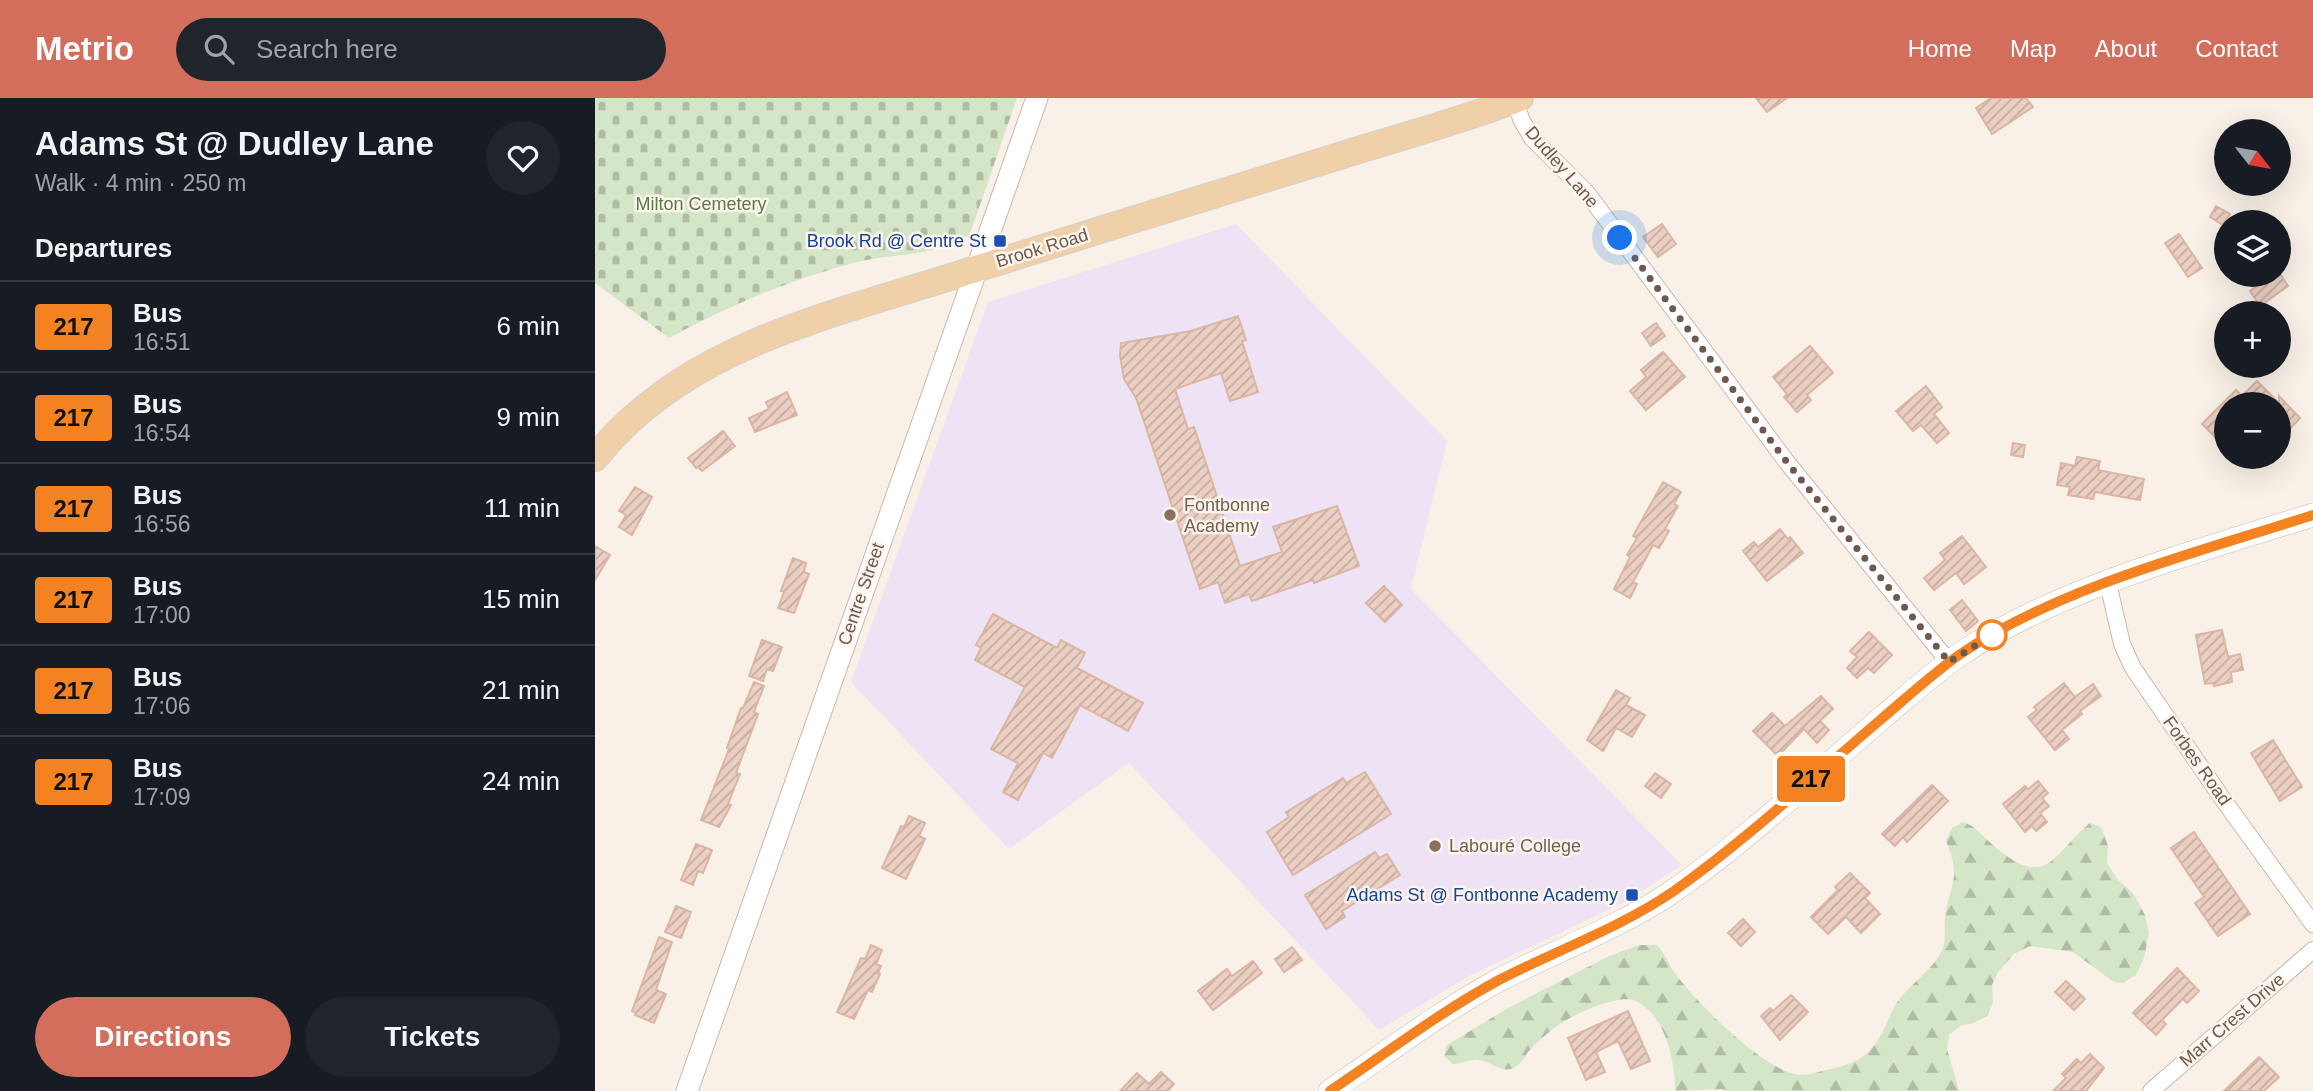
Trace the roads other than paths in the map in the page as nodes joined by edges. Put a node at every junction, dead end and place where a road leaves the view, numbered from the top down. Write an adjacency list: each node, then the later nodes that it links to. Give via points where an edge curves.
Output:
1 (1037, 98): 4 (street, Centre Street)
2 (1517, 99): 3 (main road, Brook Road); 8 (street, Dudley Lane, via 1532,138 1587,193 1786,461)
3 (1478, 105): 4 (main road, Brook Road)
4 (976, 269): 5 (main road, Brook Road, via 816,320 713,362 649,402); 11 (street, Centre Street)
5 (595, 458)
6 (2313, 515): 7 (main road)
7 (2108, 583): 8 (main road, via 2012,624); 9 (street, Forbes Road, via 2122,644 2133,668)
8 (1949, 662): 12 (main road, via 1715,861 1672,892 1476,993)
9 (2313, 924)
10 (2313, 950): 13 (street, Marr Crest Drive)
11 (687, 1091)
12 (1330, 1091)
13 (2151, 1091)

